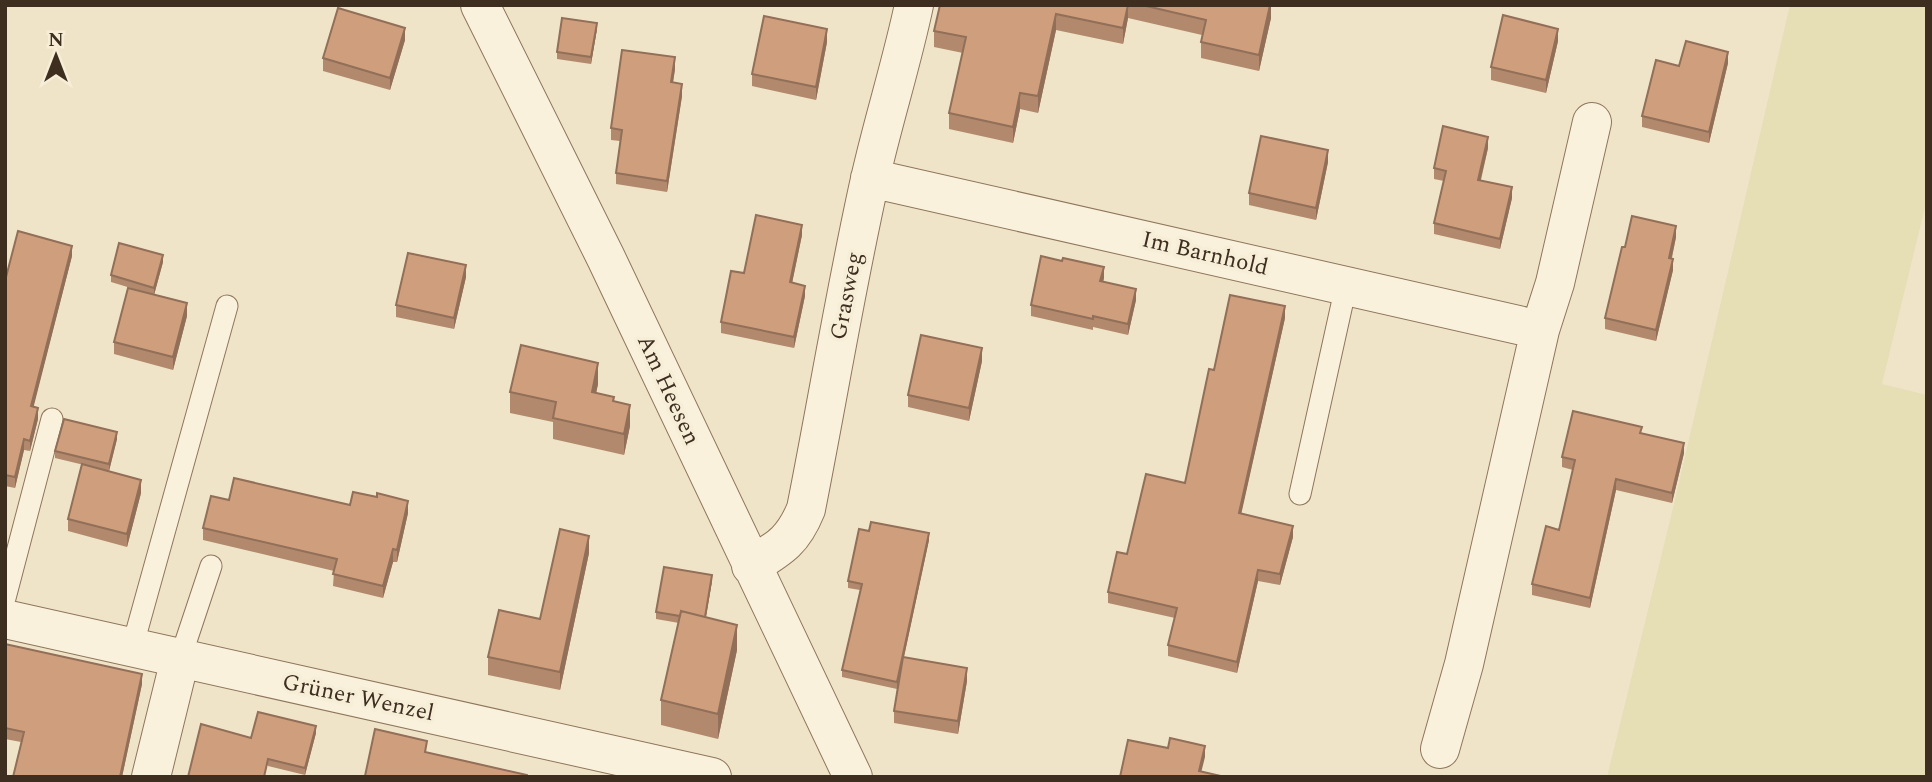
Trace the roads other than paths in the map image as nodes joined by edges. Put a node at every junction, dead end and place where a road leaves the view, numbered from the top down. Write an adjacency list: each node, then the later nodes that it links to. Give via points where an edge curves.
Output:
1 (480, 5): 11 (street, Am Heesen)
2 (914, 5): 4 (street, Grasweg)
3 (1592, 122): 7 (street)
4 (870, 178): 5 (street, Im Barnhold); 11 (street, Grasweg, via 806,509 797,530 779,549)
5 (1346, 286): 7 (street, Im Barnhold); 9 (lane)
6 (228, 306): 14 (lane)
7 (1541, 330): 16 (street)
8 (52, 419): 12 (lane)
9 (1300, 494)
10 (211, 566): 15 (lane)
11 (751, 566): 19 (street, Am Heesen)
12 (5, 598)
13 (5, 619): 14 (street, Grüner Wenzel)
14 (132, 648): 15 (street, Grüner Wenzel)
15 (180, 659): 17 (street); 18 (street, Grüner Wenzel)
16 (1440, 749)
17 (151, 777)
18 (712, 777)
19 (853, 777)

